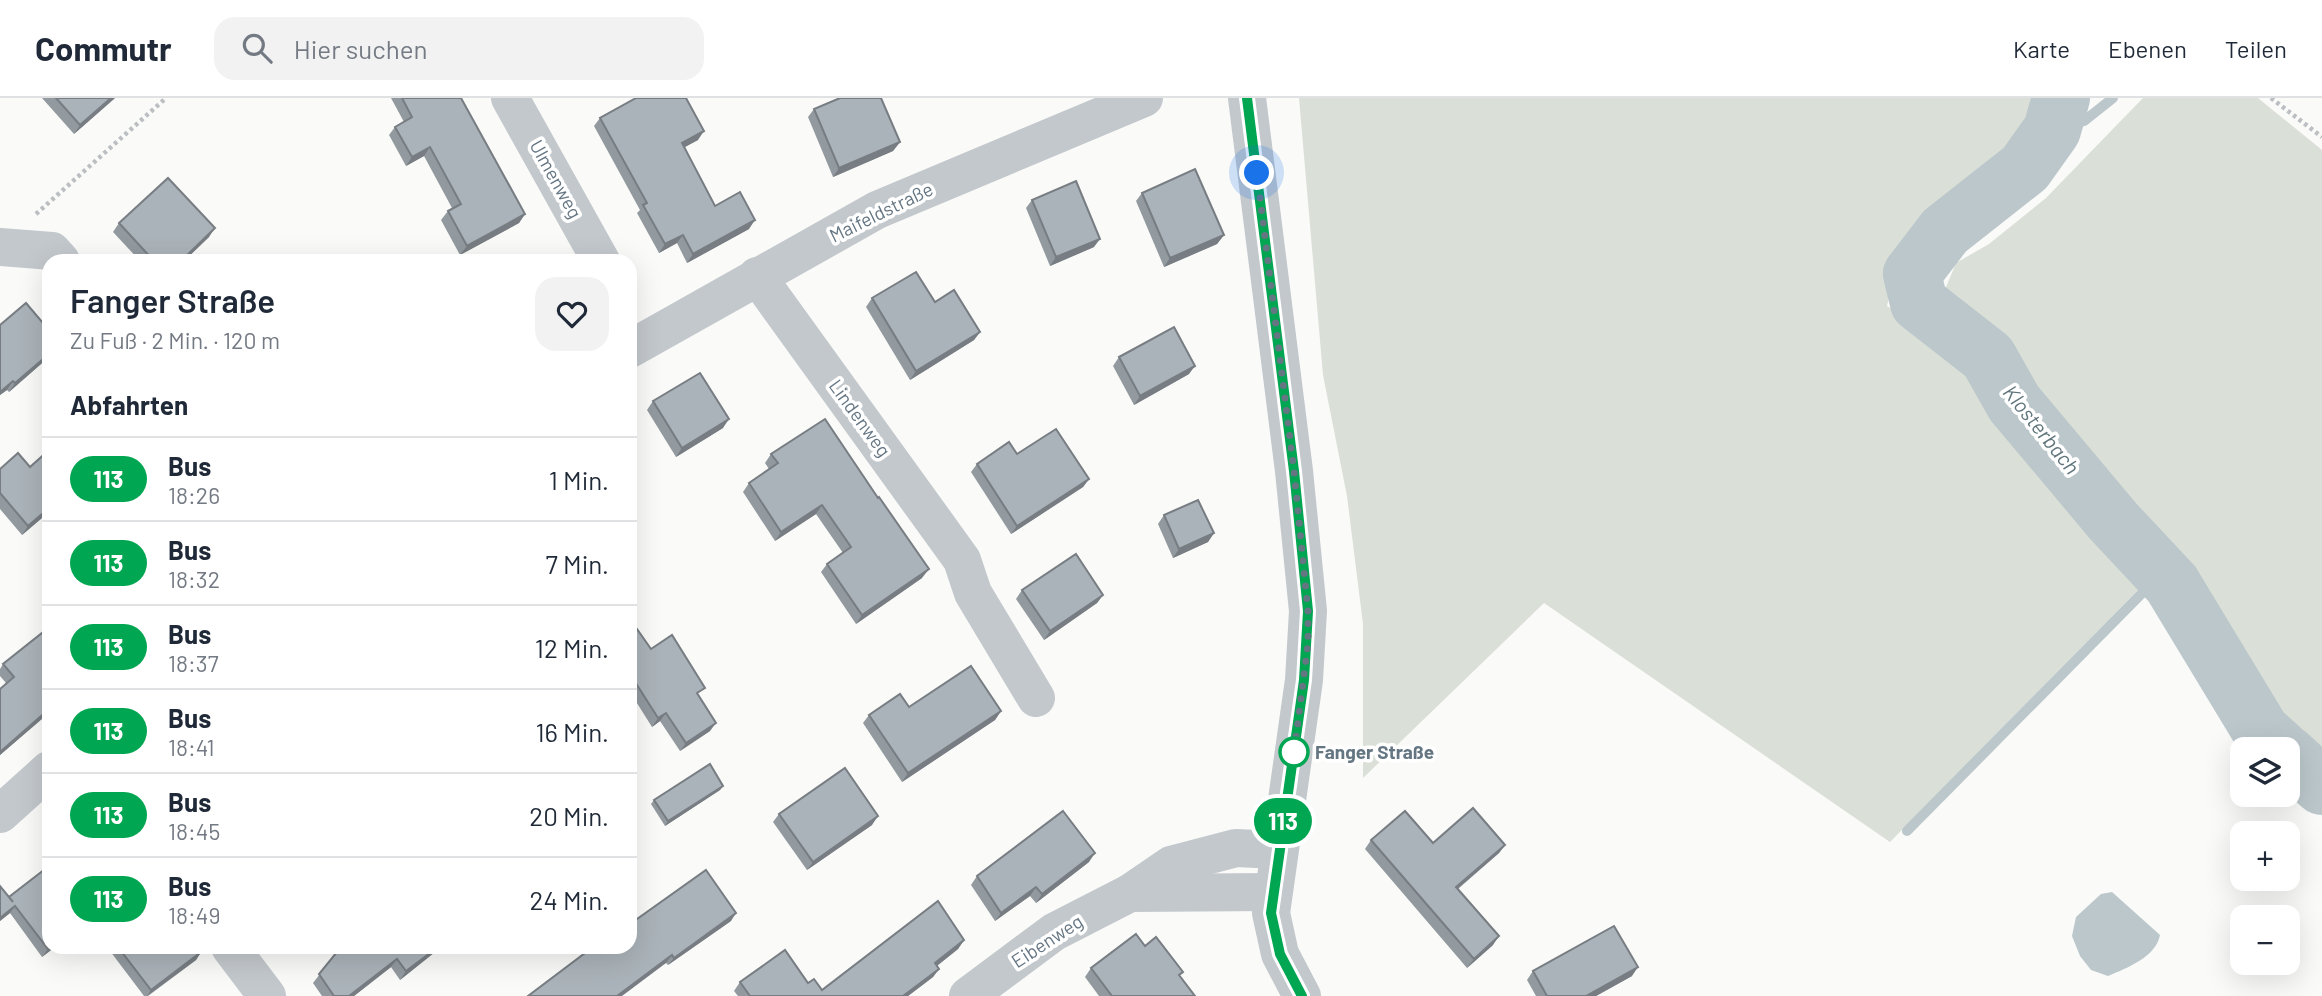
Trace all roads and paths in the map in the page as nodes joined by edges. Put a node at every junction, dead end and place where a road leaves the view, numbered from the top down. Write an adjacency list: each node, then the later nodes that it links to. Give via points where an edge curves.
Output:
1 (166, 98): 7 (path)
2 (510, 98): 10 (street, Ulmenweg)
3 (1144, 98): 11 (street, Maifeldstraße, via 877,210)
4 (1247, 98): 16 (street, via 1308,611 1304,680)
5 (2271, 98): 6 (path)
6 (2322, 138)
7 (31, 218)
8 (0, 247): 9 (street)
9 (55, 254)
10 (597, 254)
11 (757, 276): 12 (street, Maifeldstraße); 13 (street, Lindenweg, via 962,560 973,593)
12 (637, 333)
13 (1036, 698)
14 (42, 776): 15 (street)
15 (0, 814)
16 (1278, 850): 17 (street, Eibenweg, via 1236,848 1171,865); 18 (street)
17 (1130, 892): 18 (street, Eibenweg); 21 (street, Eibenweg, via 1055,932)
18 (1272, 892): 22 (street, via 1274,933)
19 (235, 954): 20 (street)
20 (267, 996)
21 (968, 996)
22 (1302, 996)

